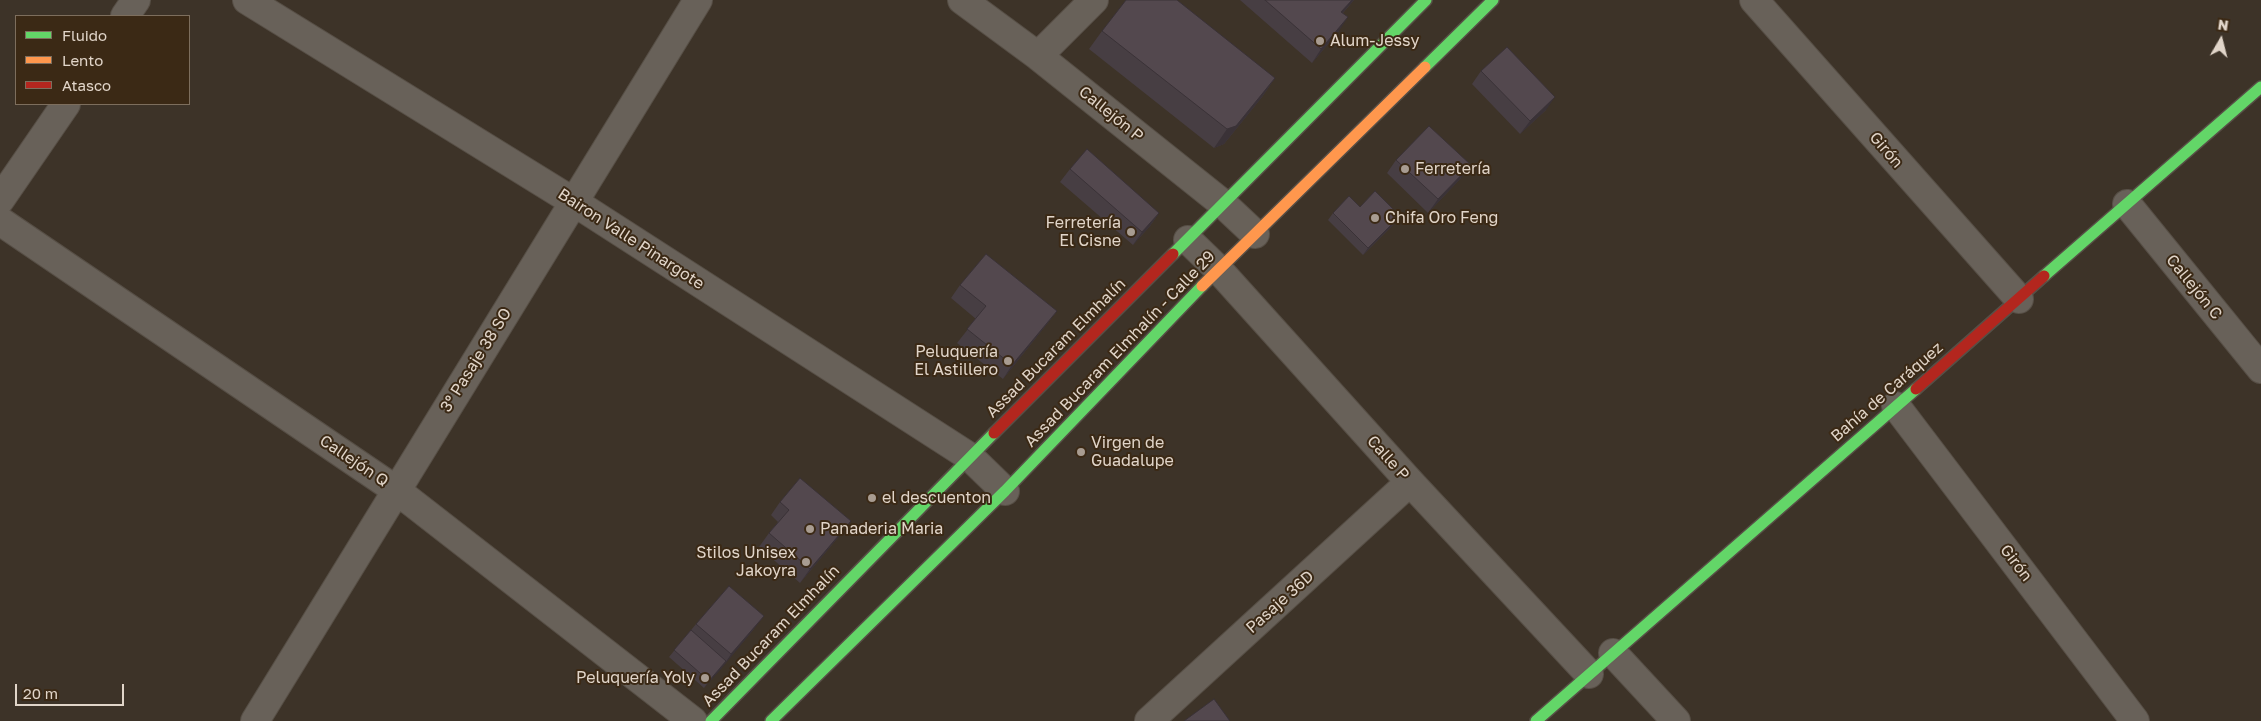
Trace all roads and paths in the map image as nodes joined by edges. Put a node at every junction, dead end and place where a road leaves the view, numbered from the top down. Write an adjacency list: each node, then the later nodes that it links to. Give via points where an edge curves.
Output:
1 (136, 0): 9 (street)
2 (247, 0): 14 (street, Bairon Valle Pinargote)
3 (698, 0): 14 (street, 3º Pasaje 38 SO)
4 (962, 0): 10 (street, Callejón P)
5 (1094, 0): 10 (street)
6 (1426, 0): 15 (main road, Assad Bucaram Elmhalín)
7 (1493, 0): 18 (main road, Assad Bucaram Elmhalín - Calle 29)
8 (1754, 0): 21 (street, Girón)
9 (126, 15)
10 (1038, 56): 15 (street, Callejón P)
11 (2261, 87): 16 (main road, Bahía de Caráquez)
12 (65, 105): 13 (street)
13 (0, 200)
14 (574, 202): 24 (street, Bairon Valle Pinargote); 26 (street, 3º Pasaje 38 SO)
15 (1222, 204): 18 (street, Callejón P); 19 (main road, Assad Bucaram Elmhalín)
16 (2127, 204): 21 (main road, Bahía de Caráquez); 22 (street, Callejón C)
17 (0, 221): 26 (street, Callejón Q)
18 (1255, 234): 20 (main road, Assad Bucaram Elmhalín - Calle 29)
19 (1188, 240): 20 (street, Calle P); 24 (main road, Assad Bucaram Elmhalín)
20 (1218, 269): 25 (street, Calle P); 27 (main road, Assad Bucaram Elmhalín - Calle 29)
21 (2018, 299): 23 (main road, Bahía de Caráquez)
22 (2261, 369)
23 (1896, 406): 28 (main road, Bahía de Caráquez); 37 (street, Girón)
24 (970, 457): 27 (street, Bairon Valle Pinargote); 32 (main road, Assad Bucaram Elmhalín)
25 (1410, 482): 29 (street, Calle P); 34 (street, Pasaje 36D)
26 (396, 490): 30 (street, 3º Pasaje 38 SO); 31 (street, Callejón Q)
27 (1005, 491): 33 (main road, Assad Bucaram Elmhalín - Calle 29)
28 (1613, 654): 29 (main road, Bahía de Caráquez); 36 (street)
29 (1589, 674): 35 (main road, Bahía de Caráquez)
30 (255, 721)
31 (693, 721)
32 (711, 721)
33 (771, 721)
34 (1149, 721)
35 (1536, 721)
36 (1676, 721)
37 (2135, 721)

